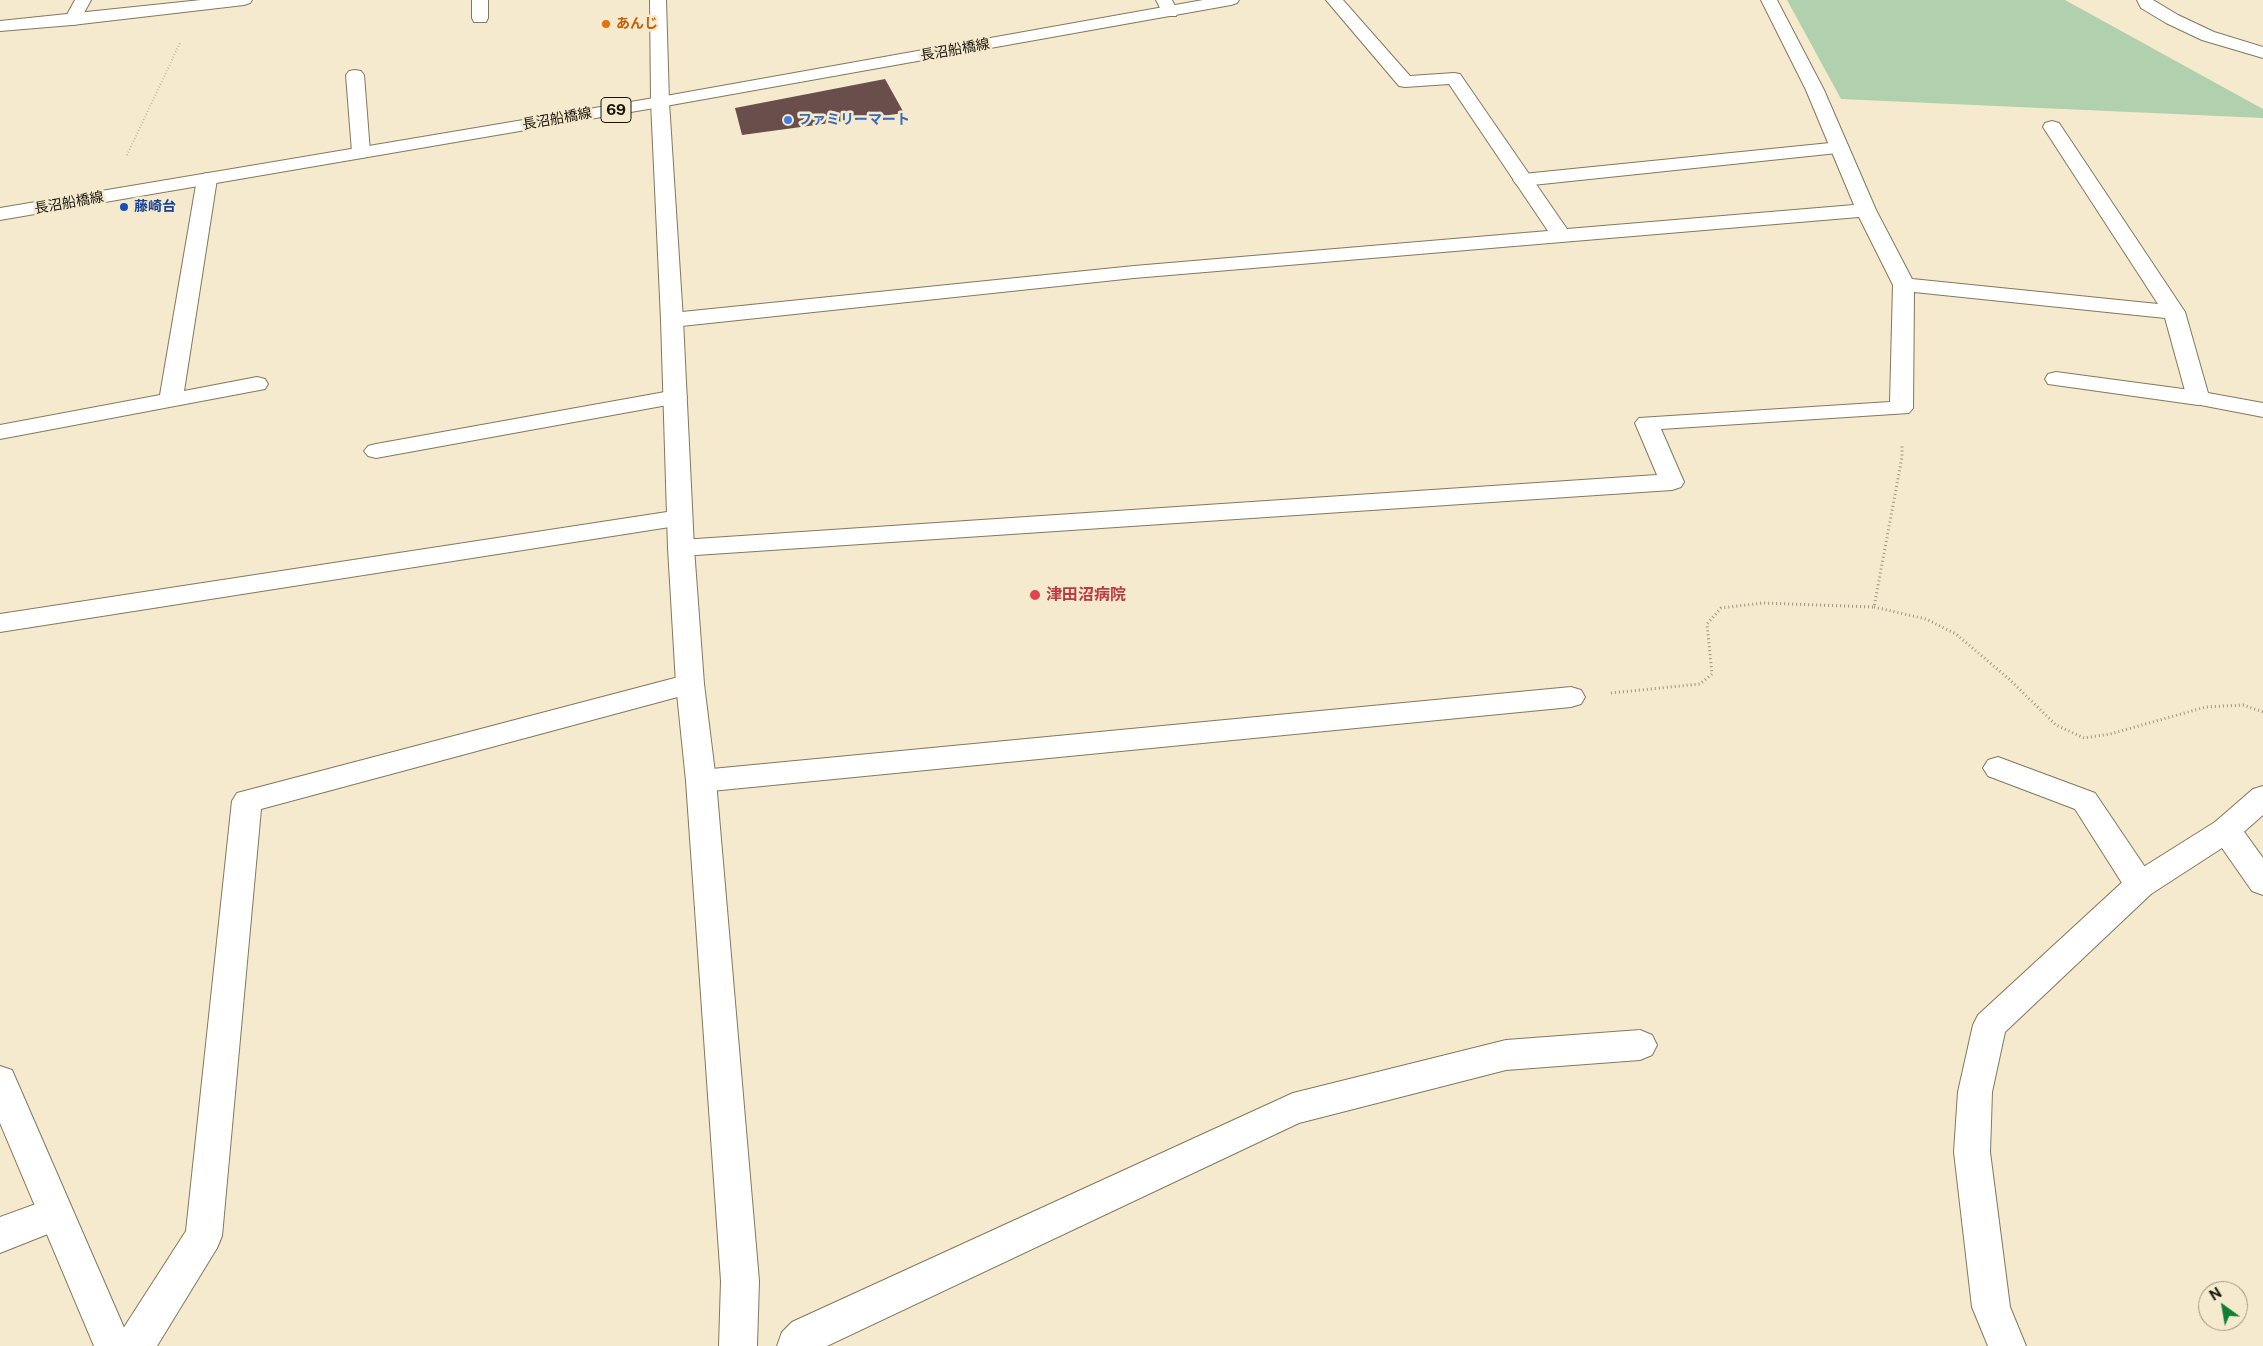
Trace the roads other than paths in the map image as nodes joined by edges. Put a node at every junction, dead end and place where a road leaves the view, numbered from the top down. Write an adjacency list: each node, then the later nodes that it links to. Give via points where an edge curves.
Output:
1 (83, 0): 11 (street)
2 (244, 0): 11 (street)
3 (480, 0): 10 (street)
4 (658, 0): 15 (street)
5 (1230, 0): 9 (street, 長沼船橋線 / 69)
6 (1334, 0): 20 (street, via 1405,82 1454,78)
7 (1769, 0): 17 (street, via 1815,90)
8 (2145, 0): 13 (street, via 2172,19 2208,36)
9 (1167, 6): 15 (street, 長沼船橋線 / 69)
10 (480, 18)
11 (72, 20): 12 (street)
12 (0, 26)
13 (2263, 53)
14 (355, 75): 18 (street)
15 (660, 102): 18 (street, 長沼船橋線 / 69); 26 (street)
16 (2052, 127): 25 (street)
17 (1840, 148): 20 (street); 21 (street)
18 (361, 152): 19 (street, 長沼船橋線 / 69)
19 (207, 179): 22 (street, 長沼船橋線 / 69); 31 (street)
20 (1523, 180): 23 (street)
21 (1866, 210): 23 (street); 24 (street)
22 (0, 214)
23 (1562, 236): 26 (street, via 1134,272)
24 (1904, 285): 25 (street); 36 (street, via 1901,408 1647,423 1672,482)
25 (2174, 312): 30 (street)
26 (672, 320): 29 (street)
27 (2056, 379): 30 (street)
28 (257, 384): 31 (street)
29 (676, 397): 34 (street); 35 (street)
30 (2198, 398): 32 (street)
31 (171, 399): 33 (street)
32 (2263, 410)
33 (0, 432)
34 (376, 451)
35 (680, 518): 36 (street); 37 (street)
36 (681, 548): 38 (street)
37 (0, 623)
38 (690, 684): 41 (street); 51 (street, via 247,801 204,1236)
39 (1571, 697): 41 (street)
40 (1998, 768): 45 (street, via 2085,801)
41 (702, 781): 52 (street, via 740,1281)
42 (2263, 797): 43 (street)
43 (2226, 830): 44 (street); 45 (street)
44 (2263, 882)
45 (2140, 885): 54 (street, via 1990,1025 1975,1092 1972,1152 1991,1307)
46 (1640, 1045): 53 (street, via 1506,1055 1293,1110 806,1336)
47 (0, 1081): 48 (street)
48 (55, 1214): 49 (street); 50 (street)
49 (0, 1235)
50 (113, 1346)
51 (135, 1346)
52 (738, 1346)
53 (796, 1346)
54 (2007, 1346)

